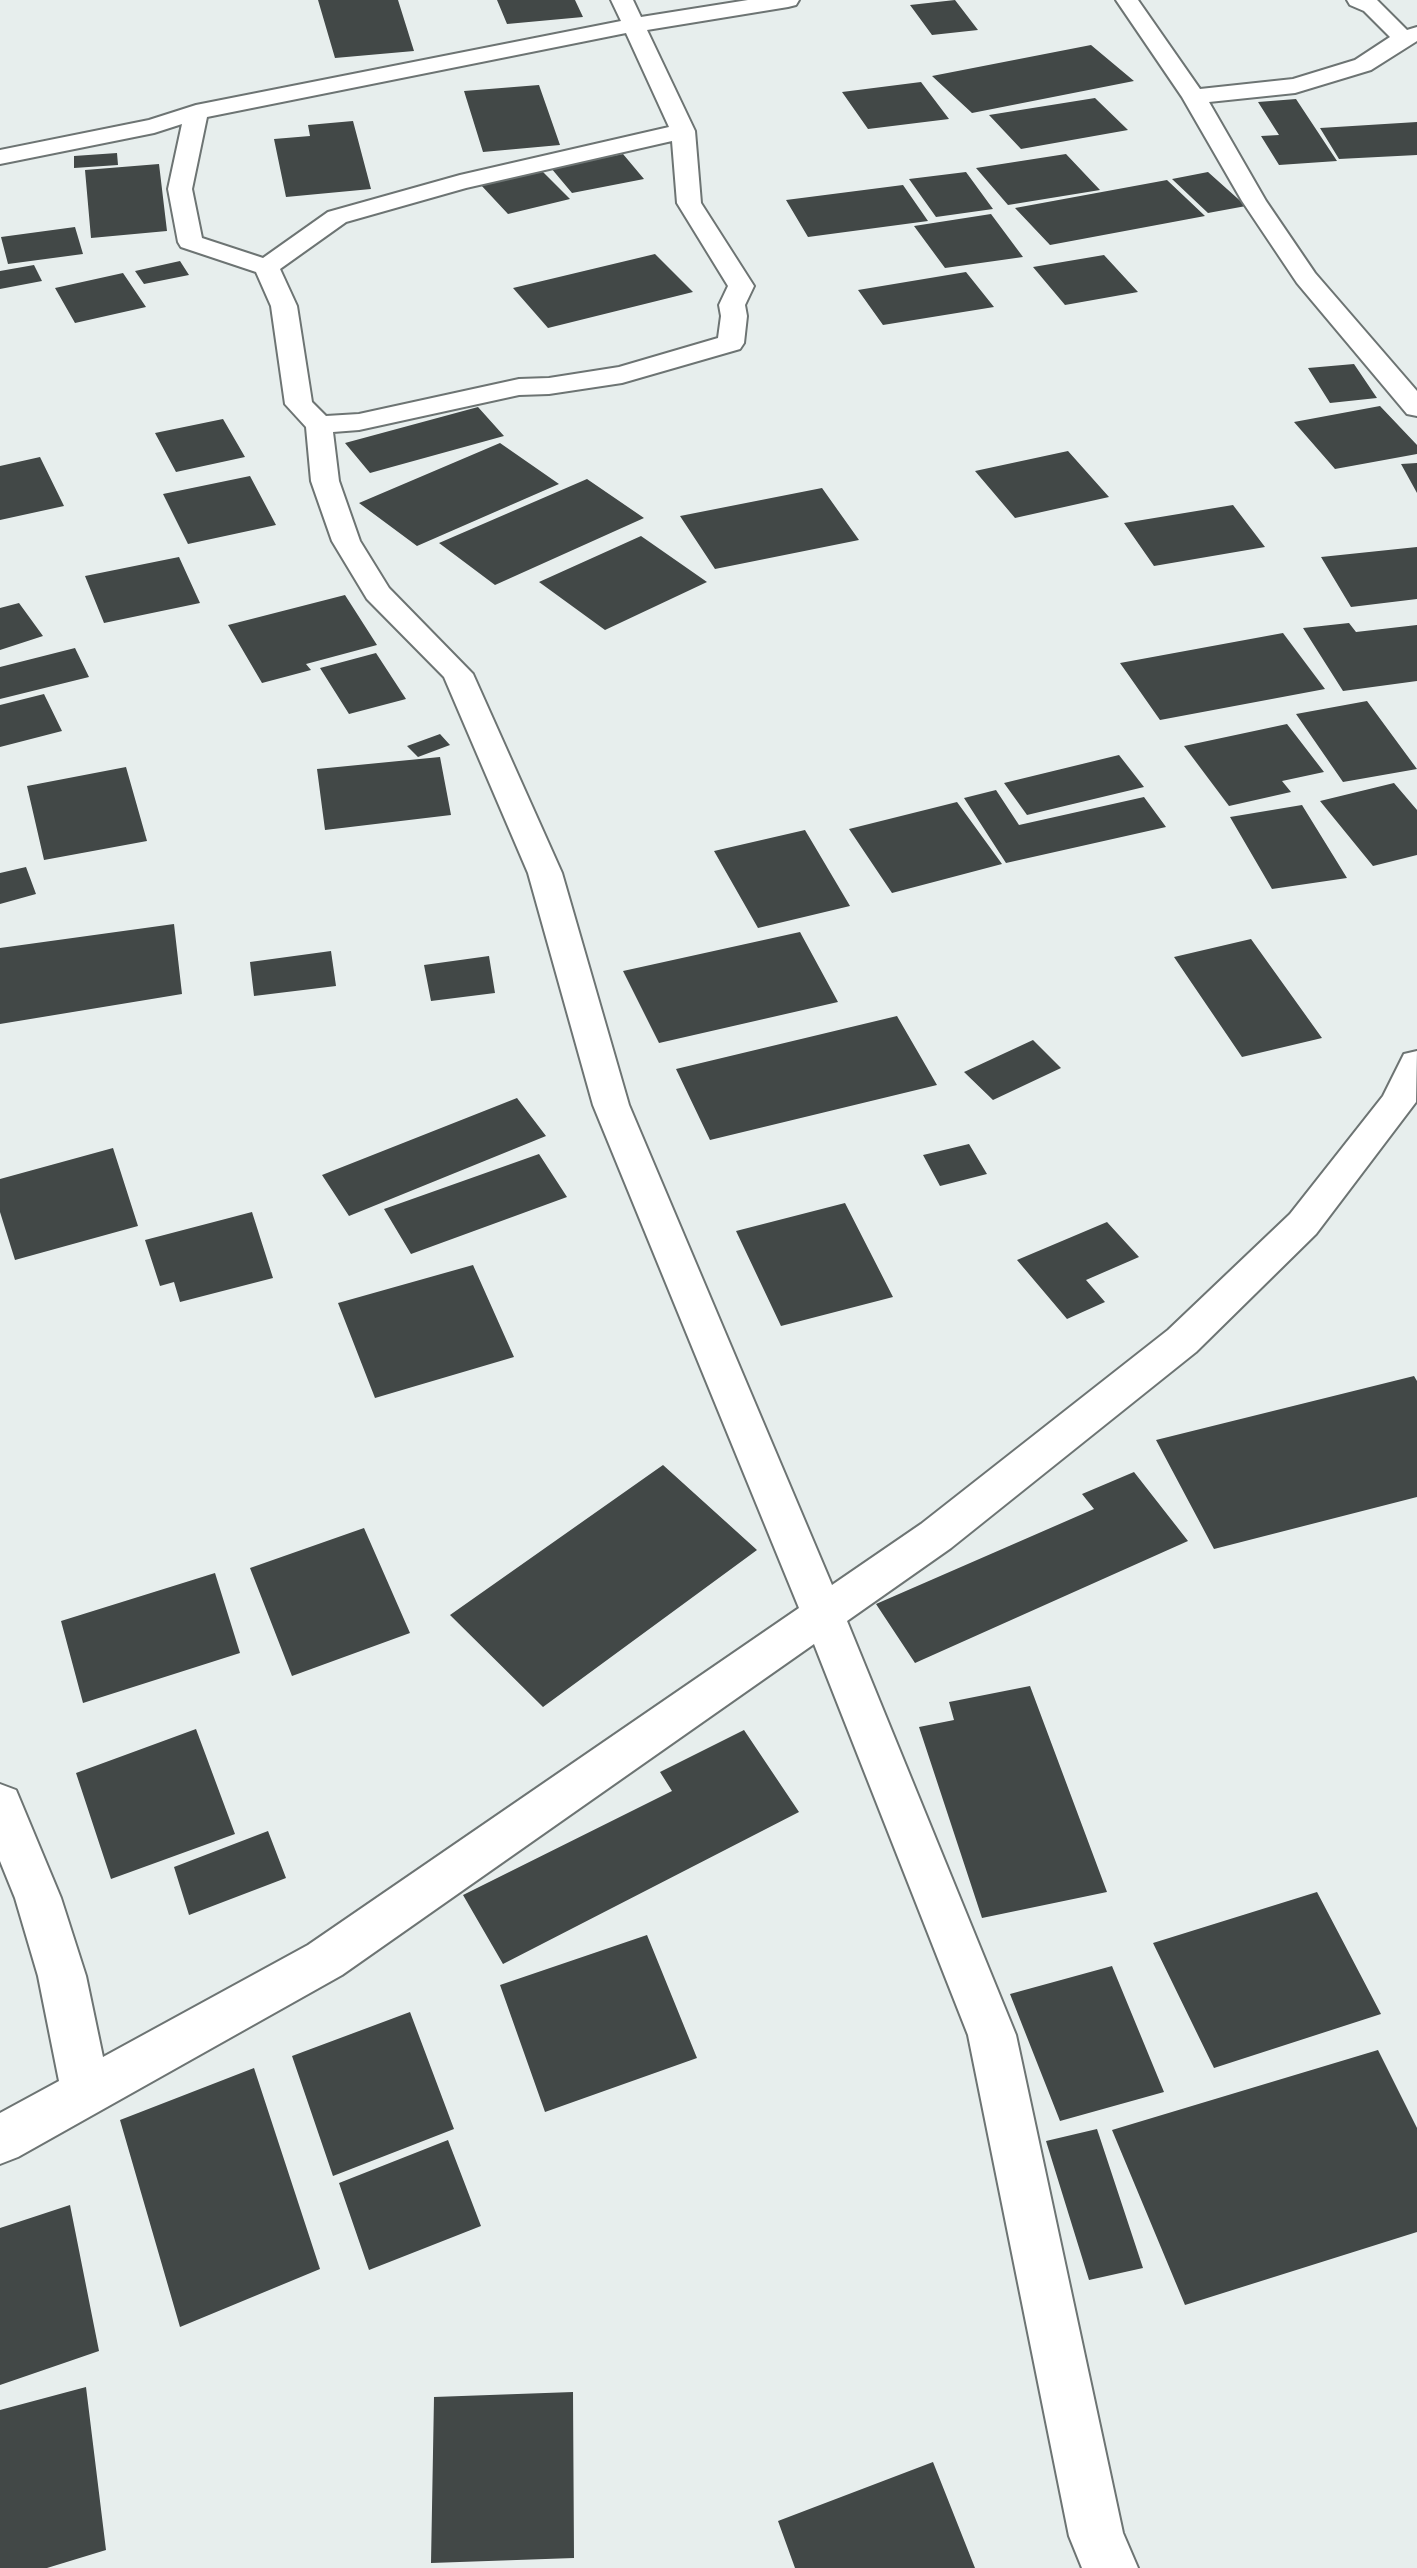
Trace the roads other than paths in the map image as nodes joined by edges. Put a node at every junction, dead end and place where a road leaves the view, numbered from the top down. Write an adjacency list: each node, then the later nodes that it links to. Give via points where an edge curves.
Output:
1 (622, 0): 5 (street)
2 (788, 0): 5 (street)
3 (1127, 0): 7 (street)
4 (1358, 0): 6 (street)
5 (635, 25): 8 (street); 9 (street)
6 (1410, 36): 7 (street, via 1363,65 1295,86)
7 (1194, 96): 12 (street, via 1254,201 1306,278)
8 (195, 112): 10 (street, via 154,126); 11 (street, via 180,190 190,242)
9 (683, 131): 11 (street, via 460,182 337,216); 13 (street, via 690,203 741,286 732,305 731,343 622,375 519,387 359,422)
10 (0, 157)
11 (266, 267): 13 (street, via 284,306 299,404)
12 (1417, 408)
13 (319, 425): 15 (street, via 325,481 346,541 377,593 458,674 545,873 611,1105)
14 (1417, 1063): 15 (street, via 1398,1102 1303,1224 1182,1341 936,1536)
15 (823, 1614): 17 (street, via 325,1960); 19 (street, via 992,2035 1096,2536)
16 (0, 1804): 17 (street, via 38,1898 62,1976)
17 (86, 2092): 18 (street)
18 (0, 2140)
19 (1110, 2568)

